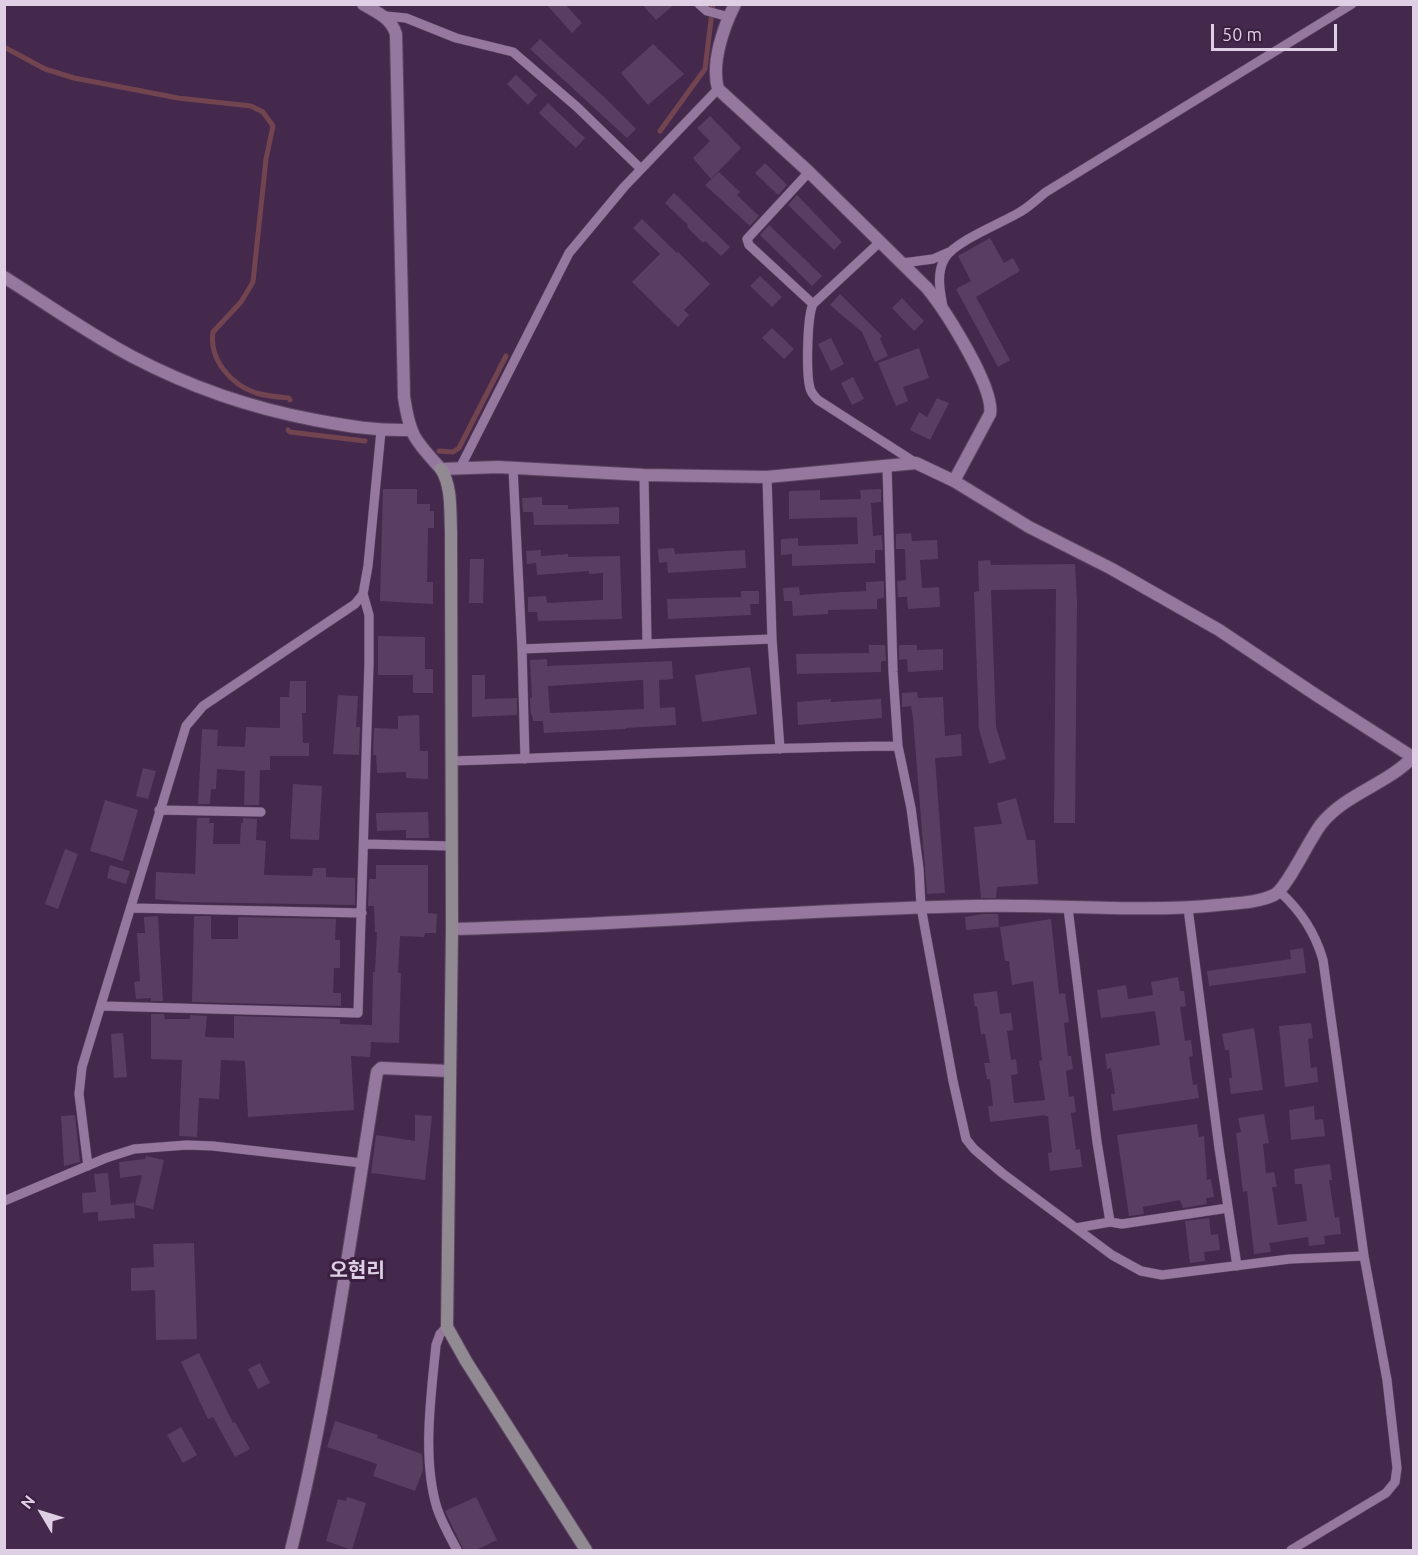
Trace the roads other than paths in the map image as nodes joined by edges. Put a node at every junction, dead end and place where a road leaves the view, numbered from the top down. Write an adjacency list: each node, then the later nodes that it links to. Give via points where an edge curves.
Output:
1 (363, 4): 5 (street)
2 (699, 4): 6 (lane)
3 (735, 4): 6 (street)
4 (1352, 4): 11 (lane, via 1046,192 1023,210)
5 (385, 16): 8 (lane, via 406,18 456,38 513,52); 16 (street, via 396,34 403,373)
6 (723, 16): 7 (street)
7 (718, 88): 8 (lane); 9 (street)
8 (641, 170): 21 (lane, via 562,264)
9 (809, 172): 10 (street); 14 (lane, via 750,234 747,242)
10 (880, 242): 12 (street); 14 (lane)
11 (949, 252): 12 (lane, via 933,259); 15 (lane, via 940,271)
12 (903, 263): 15 (street)
13 (4, 278): 17 (street, via 126,353 210,392 274,411)
14 (813, 304): 18 (lane, via 811,392)
15 (943, 307): 26 (street, via 991,402 987,423)
16 (410, 430): 17 (street); 23 (street)
17 (381, 431): 27 (lane)
18 (894, 449): 19 (lane); 20 (lane, via 896,456)
19 (916, 464): 20 (street); 26 (street)
20 (890, 466): 25 (street); 31 (lane)
21 (460, 468): 22 (street); 23 (street)
22 (513, 468): 24 (street); 30 (lane)
23 (441, 469): 35 (street, via 446,476 450,506)
24 (644, 475): 25 (street); 29 (lane)
25 (767, 477): 28 (lane)
26 (954, 481): 33 (street, via 1029,527 1225,634)
27 (363, 594): 36 (lane, via 349,609 195,713 183,734); 38 (lane, via 369,615)
28 (772, 639): 29 (lane); 32 (lane)
29 (647, 643): 30 (lane)
30 (522, 649): 34 (lane)
31 (898, 746): 32 (lane); 41 (lane, via 914,826)
32 (780, 748): 34 (lane)
33 (1413, 757): 40 (street, via 1395,773 1354,795 1331,813 1313,835)
34 (525, 759): 35 (lane)
35 (451, 761): 39 (street)
36 (159, 810): 37 (lane); 42 (lane)
37 (261, 812)
38 (364, 844): 39 (lane); 45 (lane)
39 (451, 846): 46 (street)
40 (1280, 892): 44 (street, via 1260,900); 55 (lane, via 1309,925 1323,960)
41 (921, 907): 43 (street); 46 (street); 54 (lane, via 966,1139 984,1158)
42 (132, 908): 45 (lane); 47 (lane)
43 (1068, 908): 44 (street); 53 (lane)
44 (1188, 908): 52 (lane)
45 (362, 913): 47 (lane, via 358,1013)
46 (452, 930): 48 (street)
47 (102, 1006): 50 (lane, via 80,1078)
48 (449, 1071): 49 (street, via 379,1069); 57 (street)
49 (362, 1163): 50 (lane, via 187,1145 124,1151); 58 (street, via 329,1377)
50 (88, 1166): 51 (lane)
51 (4, 1201)
52 (1228, 1208): 53 (lane, via 1115,1225); 56 (lane)
53 (1110, 1222): 54 (lane)
54 (1076, 1228): 56 (lane, via 1121,1261 1152,1274)
55 (1364, 1256): 56 (lane, via 1309,1257); 61 (lane, via 1387,1380 1396,1476 1381,1497)
56 (1237, 1266)
57 (447, 1327): 59 (lane, via 436,1345 430,1476 439,1514); 60 (street)
58 (291, 1551)
59 (457, 1551)
60 (586, 1551)
61 (1291, 1551)

